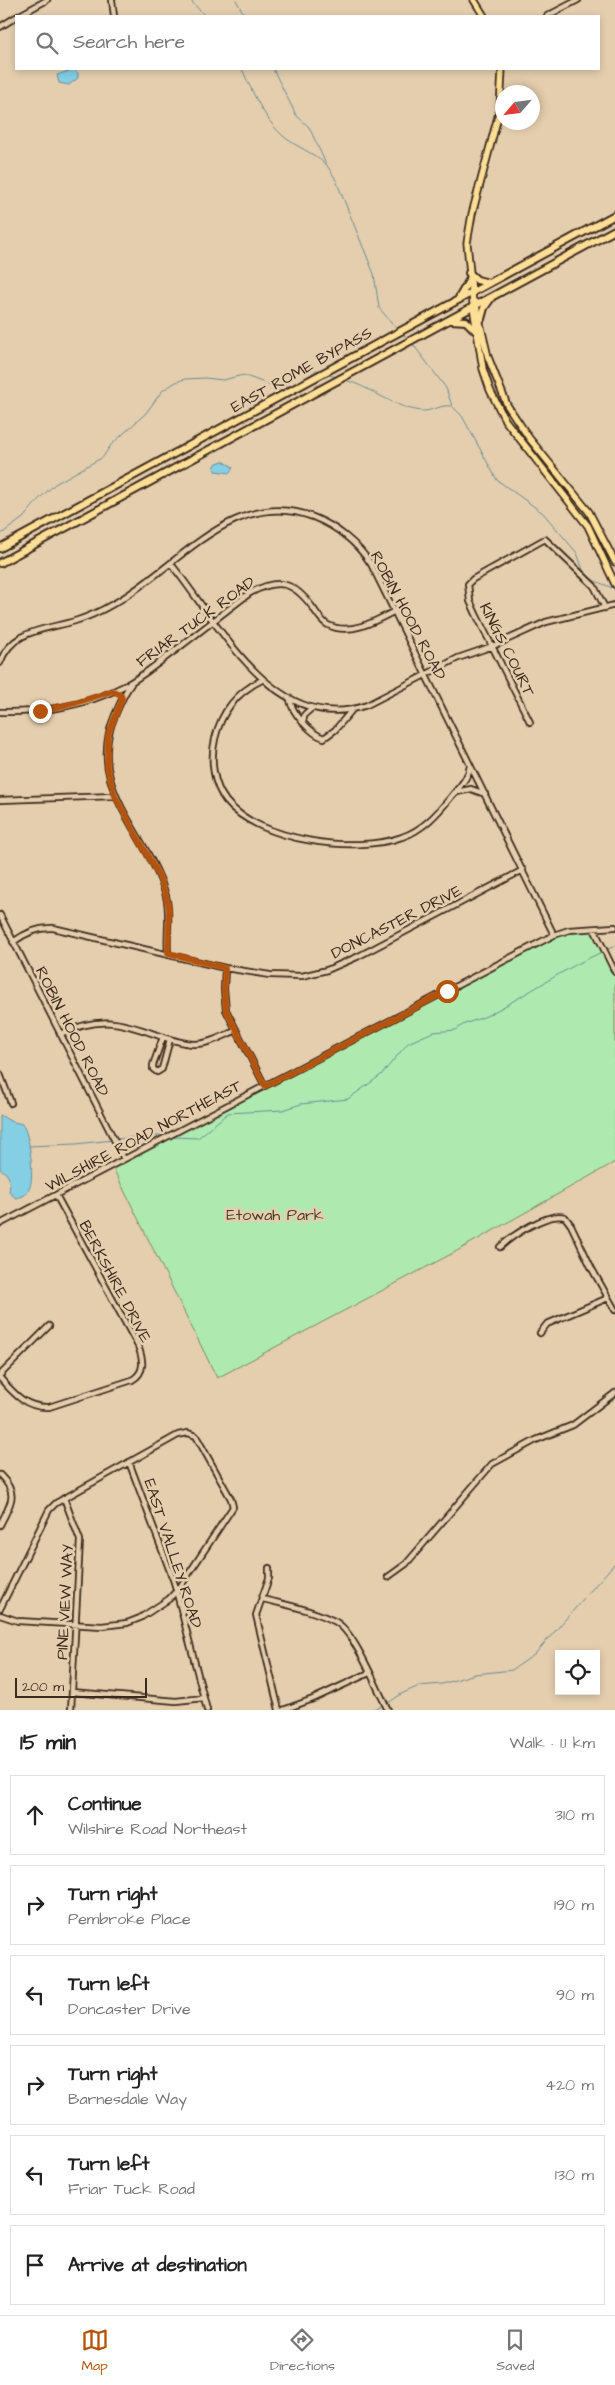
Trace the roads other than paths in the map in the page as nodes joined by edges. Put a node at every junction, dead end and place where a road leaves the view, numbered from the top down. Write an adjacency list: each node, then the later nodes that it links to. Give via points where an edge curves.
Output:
1 (47, 0): 5 (street)
2 (112, 0): 6 (street)
3 (474, 0): 7 (main road)
4 (578, 0): 8 (street)
5 (21, 15)
6 (114, 15)
7 (483, 15)
8 (549, 15)
9 (15, 18): 10 (street)
10 (0, 27)
11 (502, 70): 14 (main road, via 500,109 469,228 467,255)
12 (615, 214): 15 (highway, EAST ROME BYPASS)
13 (615, 230): 17 (highway, EAST ROME BYPASS)
14 (470, 276): 15 (highway); 16 (main road); 18 (highway)
15 (490, 283): 16 (highway, EAST ROME BYPASS)
16 (472, 292): 18 (highway, EAST ROME BYPASS); 19 (main road)
17 (493, 296): 19 (highway, EAST ROME BYPASS); 20 (highway)
18 (456, 301): 23 (highway, EAST ROME BYPASS)
19 (475, 306): 20 (main road); 21 (highway, EAST ROME BYPASS); 22 (main road)
20 (481, 319): 24 (main road, via 488,357 507,405 529,438 589,512)
21 (450, 320): 22 (highway, via 466,321); 25 (highway, EAST ROME BYPASS)
22 (476, 331): 27 (main road, via 483,369 501,412 514,434 588,526)
23 (0, 548)
24 (615, 562)
25 (0, 564)
26 (171, 564): 30 (street, ROBIN HOOD ROAD, via 211,532 237,518 258,512 293,511 322,520 351,540 371,564); 31 (street); 33 (street, ROBIN HOOD ROAD, via 129,595 103,609 75,621 24,634 7,648)
27 (615, 584)
28 (615, 605): 29 (street)
29 (605, 608): 32 (street, via 546,622); 32 (street, KINGS COURT, via 594,586 545,539 468,584 470,601)
30 (395, 611): 31 (street, FRIAR TUCK ROAD, via 359,627 329,626 296,590 279,583 267,584 250,592); 34 (street, ROBIN HOOD ROAD)
31 (214, 620): 35 (street, FRIAR TUCK ROAD); 36 (street)
32 (492, 646): 34 (street); 44 (street, KINGS COURT)
33 (0, 663)
34 (426, 674): 41 (street); 45 (street, ROBIN HOOD ROAD)
35 (134, 680): 37 (street, FRIAR TUCK ROAD); 38 (street)
36 (262, 680): 39 (street); 46 (street, via 243,690 233,700 218,726 213,753 220,791 227,802 245,817 276,831 304,838 374,843 414,832 437,815)
37 (113, 691): 38 (street); 42 (street, FRIAR TUCK ROAD, via 40,711)
38 (122, 699): 48 (street, via 106,750)
39 (290, 700): 40 (street); 43 (street)
40 (312, 708): 41 (street); 43 (street)
41 (352, 710): 43 (street, via 327,737 315,734)
42 (0, 712)
43 (303, 721)
44 (530, 722)
45 (470, 764): 46 (street, via 467,777); 47 (street, ROBIN HOOD ROAD)
46 (453, 794): 47 (street, via 471,789)
47 (486, 795): 50 (street, ROBIN HOOD ROAD)
48 (115, 796): 49 (street); 56 (street, via 159,876 166,896 169,909)
49 (0, 800)
50 (523, 870): 54 (street, ROBIN HOOD ROAD); 57 (street, DONCASTER DRIVE, via 327,970 292,976)
51 (0, 915): 55 (street, ROBIN HOOD ROAD)
52 (615, 927): 53 (street, WILSHIRE ROAD NORTHEAST)
53 (594, 929): 54 (street, WILSHIRE ROAD NORTHEAST, via 569,930); 58 (street)
54 (554, 935): 64 (street, WILSHIRE ROAD NORTHEAST)
55 (13, 942): 56 (street, DONCASTER DRIVE, via 46,927); 60 (street, ROBIN HOOD ROAD)
56 (168, 953): 57 (street, DONCASTER DRIVE)
57 (225, 968): 59 (street, via 225,1001)
58 (615, 972)
59 (235, 1031): 62 (street, via 199,1043); 64 (street)
60 (60, 1034): 61 (street, via 89,1022 104,1021); 66 (street, ROBIN HOOD ROAD)
61 (163, 1037): 62 (street); 62 (street, via 153,1065 158,1072 164,1066)
62 (170, 1039)
63 (0, 1074): 65 (street)
64 (265, 1086): 66 (street, WILSHIRE ROAD NORTHEAST)
65 (11, 1104)
66 (124, 1159): 67 (street, WILSHIRE ROAD NORTHEAST)
67 (56, 1195): 69 (street, WILSHIRE ROAD NORTHEAST); 75 (street, BERKSHIRE DRIVE, via 138,1346 143,1367 132,1380 38,1408 23,1401)
68 (0, 1216): 69 (street)
69 (2, 1223)
70 (500, 1247): 71 (street, via 520,1231 550,1218 565,1217)
71 (608, 1298): 72 (street); 74 (street, via 548,1324)
72 (615, 1310)
73 (49, 1326): 75 (street)
74 (540, 1333)
75 (0, 1376)
76 (615, 1393): 82 (street, via 567,1429 536,1440 492,1464 406,1564)
77 (130, 1462): 79 (street); 83 (street, EAST VALLEY ROAD); 83 (street, via 178,1435 194,1435 231,1499 233,1507)
78 (0, 1475): 80 (street, via 11,1488 12,1501)
79 (64, 1498): 85 (street, via 49,1510); 87 (street, PINE VIEW WAY, via 80,1540)
80 (0, 1525)
81 (269, 1568): 84 (street)
82 (388, 1577)
83 (176, 1591): 87 (street, via 160,1606 127,1623 114,1626); 90 (street, EAST VALLEY ROAD)
84 (263, 1599): 88 (street, via 336,1622 349,1636); 93 (street, via 256,1615)
85 (0, 1608)
86 (0, 1615): 87 (street, via 18,1621)
87 (76, 1624): 89 (street, PINE VIEW WAY)
88 (369, 1673): 94 (street); 95 (street)
89 (72, 1692): 90 (street, via 176,1701); 91 (street, PINE VIEW WAY)
90 (204, 1698): 92 (street, EAST VALLEY ROAD)
91 (71, 1710)
92 (207, 1710)
93 (279, 1710)
94 (283, 1710)
95 (388, 1710)

